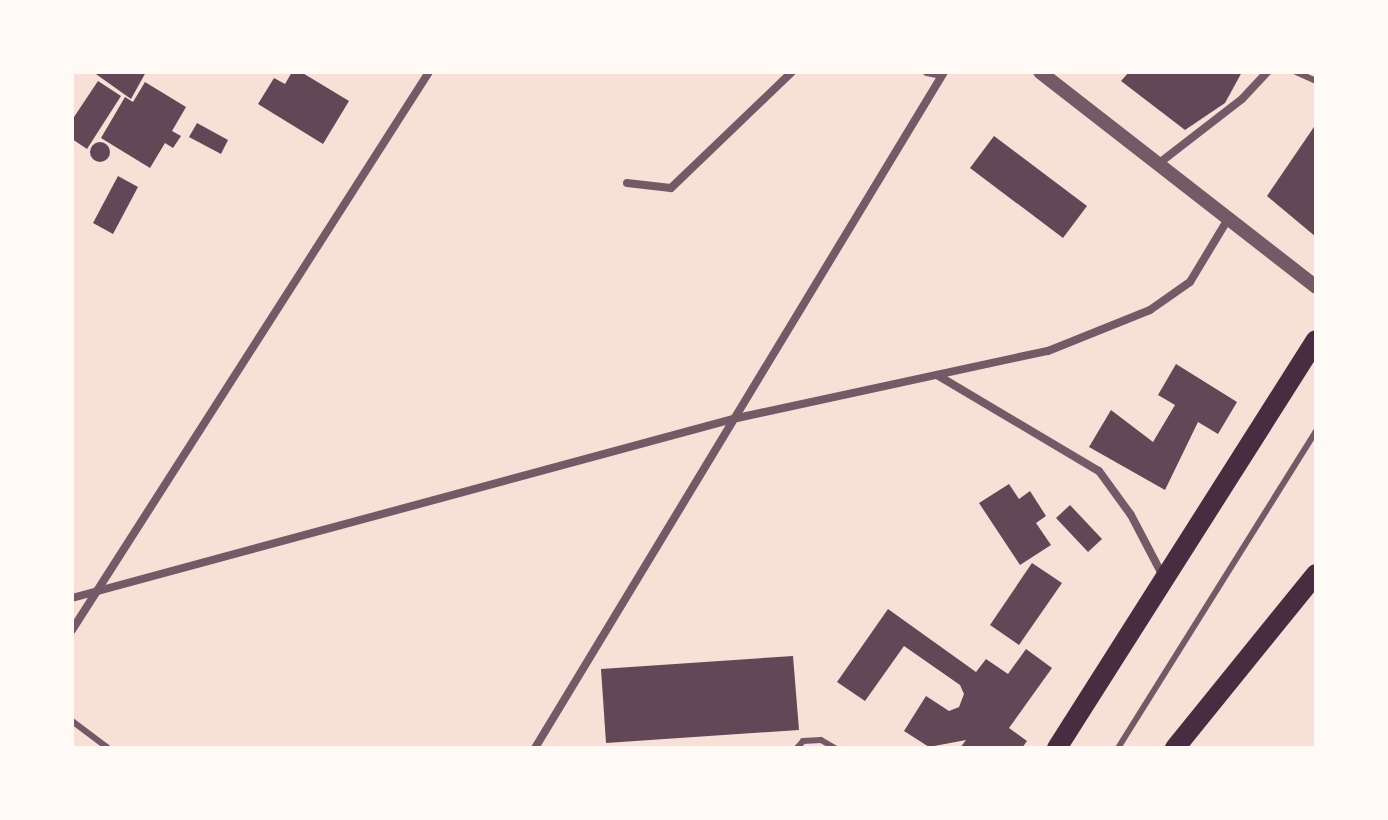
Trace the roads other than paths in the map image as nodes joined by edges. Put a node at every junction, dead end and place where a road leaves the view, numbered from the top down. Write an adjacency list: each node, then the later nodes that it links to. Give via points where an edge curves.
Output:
1 (429, 72): 19 (street)
2 (792, 72): 10 (street, via 671,188)
3 (927, 72): 7 (street)
4 (1040, 72): 9 (street)
5 (1267, 72): 9 (street, via 1242,99)
6 (1296, 72): 8 (lane)
7 (942, 74): 15 (street)
8 (1316, 81)
9 (1158, 164): 11 (street)
10 (627, 183)
11 (1228, 219): 12 (street); 14 (street, via 1190,282 1150,310 1048,351)
12 (1316, 287)
13 (1316, 340): 18 (main road)
14 (936, 374): 15 (street); 18 (street, via 1099,471 1131,515)
15 (737, 418): 19 (street); 24 (street)
16 (1316, 431): 28 (lane)
17 (1316, 574): 29 (main road)
18 (1164, 579): 27 (main road)
19 (95, 594): 20 (street); 21 (street)
20 (72, 598)
21 (72, 630)
22 (72, 721): 23 (lane)
23 (108, 748)
24 (535, 748)
25 (797, 748): 26 (lane, via 803,741 821,740)
26 (835, 748)
27 (1057, 748)
28 (1118, 748)
29 (1175, 748)

